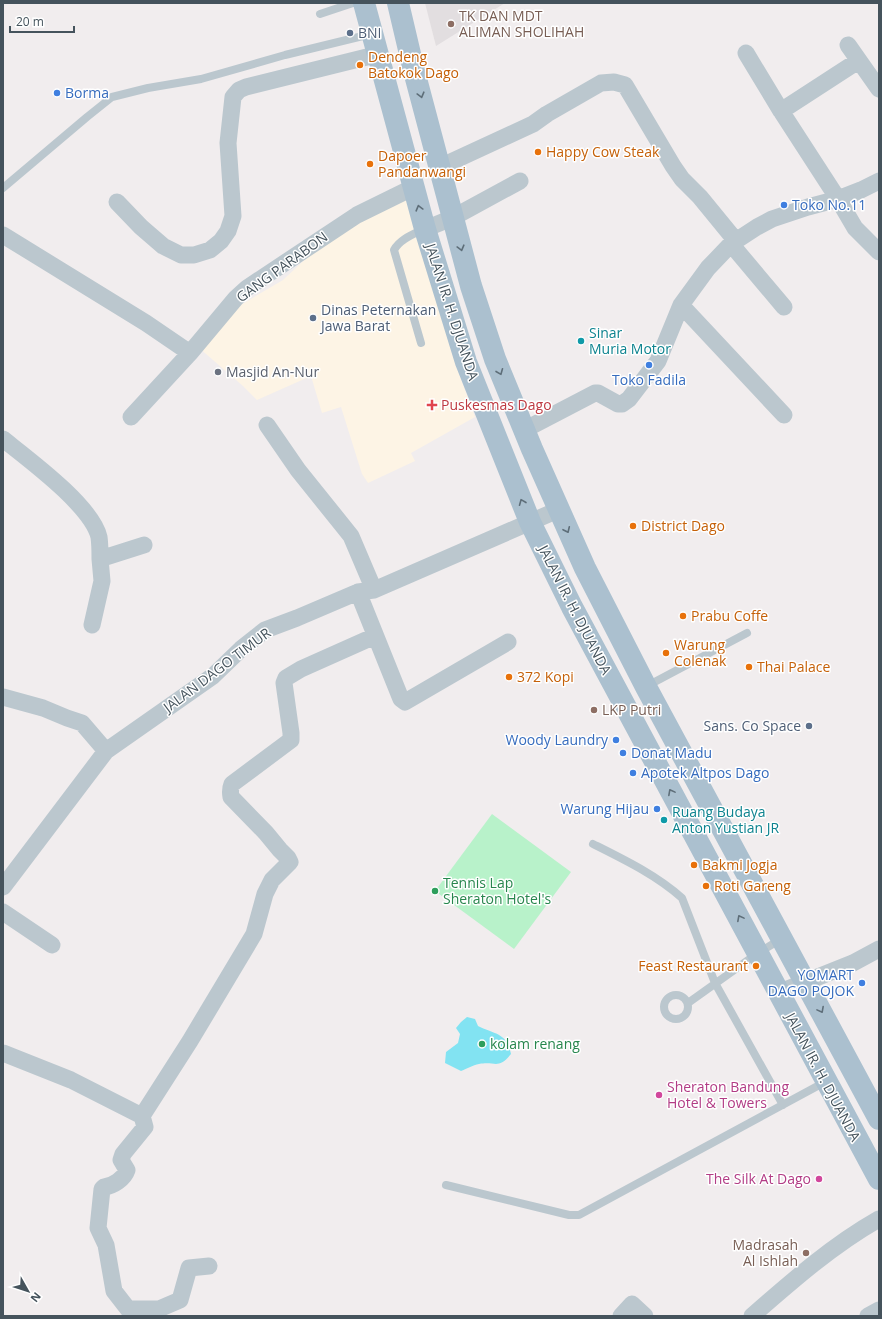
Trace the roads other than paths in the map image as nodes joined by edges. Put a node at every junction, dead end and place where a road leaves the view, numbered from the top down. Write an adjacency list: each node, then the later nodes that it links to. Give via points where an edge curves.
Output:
1 (353, 3): 4 (lane)
2 (364, 3): 5 (main road, JALAN IR. H. DJUANDA)
3 (398, 3): 12 (main road, JALAN IR. H. DJUANDA, one-way to 12)
4 (320, 14)
5 (373, 33): 8 (main road, JALAN IR. H. DJUANDA); 16 (lane, via 285,54 201,79 112,97)
6 (848, 45): 9 (street)
7 (746, 53): 11 (street)
8 (379, 54): 15 (main road, JALAN IR. H. DJUANDA); 18 (street, via 239,90 233,97 228,143 233,216 228,231 210,250 194,255 181,255 163,246)
9 (858, 60): 10 (street); 11 (street)
10 (879, 89)
11 (781, 111): 17 (street)
12 (440, 167): 19 (main road, JALAN IR. H. DJUANDA); 22 (street, via 532,124 601,83 614,82 625,85 678,172)
13 (520, 181): 19 (street)
14 (879, 181): 17 (street)
15 (414, 187): 20 (main road, JALAN IR. H. DJUANDA, one-way to 15); 27 (street, GANG PARABON, via 357,214 247,288)
16 (3, 188)
17 (838, 199): 22 (street, via 808,206 772,219); 23 (street, via 855,228)
18 (117, 202)
19 (452, 218): 20 (street); 31 (main road, JALAN IR. H. DJUANDA, one-way to 31, via 493,352)
20 (425, 229): 26 (lane, via 407,238 394,250); 34 (main road, JALAN IR. H. DJUANDA, one-way to 20, via 466,362)
21 (3, 235): 27 (street)
22 (734, 243): 24 (street, via 708,268); 25 (street)
23 (879, 252)
24 (681, 305): 28 (street); 31 (street, via 658,361 626,401 618,404 595,393)
25 (784, 307)
26 (421, 343)
27 (190, 353): 29 (street, GANG PARABON)
28 (784, 415)
29 (131, 417)
30 (267, 425): 37 (street, via 298,470 352,536)
31 (524, 430): 33 (main road, JALAN IR. H. DJUANDA)
32 (3, 439): 36 (street, via 74,498 88,516 99,537)
33 (558, 510): 34 (street, JALAN DAGO TIMUR); 42 (main road, JALAN IR. H. DJUANDA, one-way to 42)
34 (530, 522): 37 (street, JALAN DAGO TIMUR); 51 (main road, JALAN IR. H. DJUANDA, one-way to 34, via 572,607)
35 (144, 545): 36 (street)
36 (100, 559): 38 (street, via 102,581)
37 (366, 591): 40 (street); 44 (street, JALAN DAGO TIMUR, via 265,630 213,676)
38 (92, 625)
39 (746, 633): 42 (lane)
40 (375, 636): 41 (street, via 401,699 405,702); 59 (street, via 286,678 284,683 291,740 232,784 231,797 290,862 272,880 265,894 254,934)
41 (508, 642)
42 (646, 687): 48 (main road, JALAN IR. H. DJUANDA)
43 (3, 697): 44 (street, via 82,722)
44 (106, 751): 46 (street, JALAN DAGO TIMUR)
45 (593, 844): 53 (lane, via 646,871 682,898)
46 (3, 887)
47 (3, 912): 49 (street)
48 (782, 939): 51 (lane); 52 (main road, JALAN IR. H. DJUANDA)
49 (52, 945)
50 (879, 949): 52 (street)
51 (758, 953): 53 (lane); 54 (main road, JALAN IR. H. DJUANDA)
52 (806, 982): 54 (street); 60 (main road, JALAN IR. H. DJUANDA, one-way to 60)
53 (715, 983): 55 (lane); 58 (lane)
54 (778, 993): 57 (main road, JALAN IR. H. DJUANDA)
55 (688, 1003)
56 (3, 1053): 59 (street, via 71,1080)
57 (826, 1081): 58 (lane); 61 (main road, JALAN IR. H. DJUANDA)
58 (783, 1105): 62 (lane, via 579,1215 569,1215)
59 (142, 1116): 64 (street, via 145,1127 121,1160 127,1170 125,1176 102,1189 98,1228 106,1245 114,1291 128,1309 158,1309 180,1300 189,1268)
60 (879, 1120)
61 (879, 1179)
62 (446, 1185)
63 (879, 1219): 68 (street, via 844,1241)
64 (210, 1266)
65 (879, 1310): 69 (street)
66 (621, 1316): 67 (street, via 632,1304)
67 (645, 1316)
68 (752, 1316)
69 (868, 1316)

